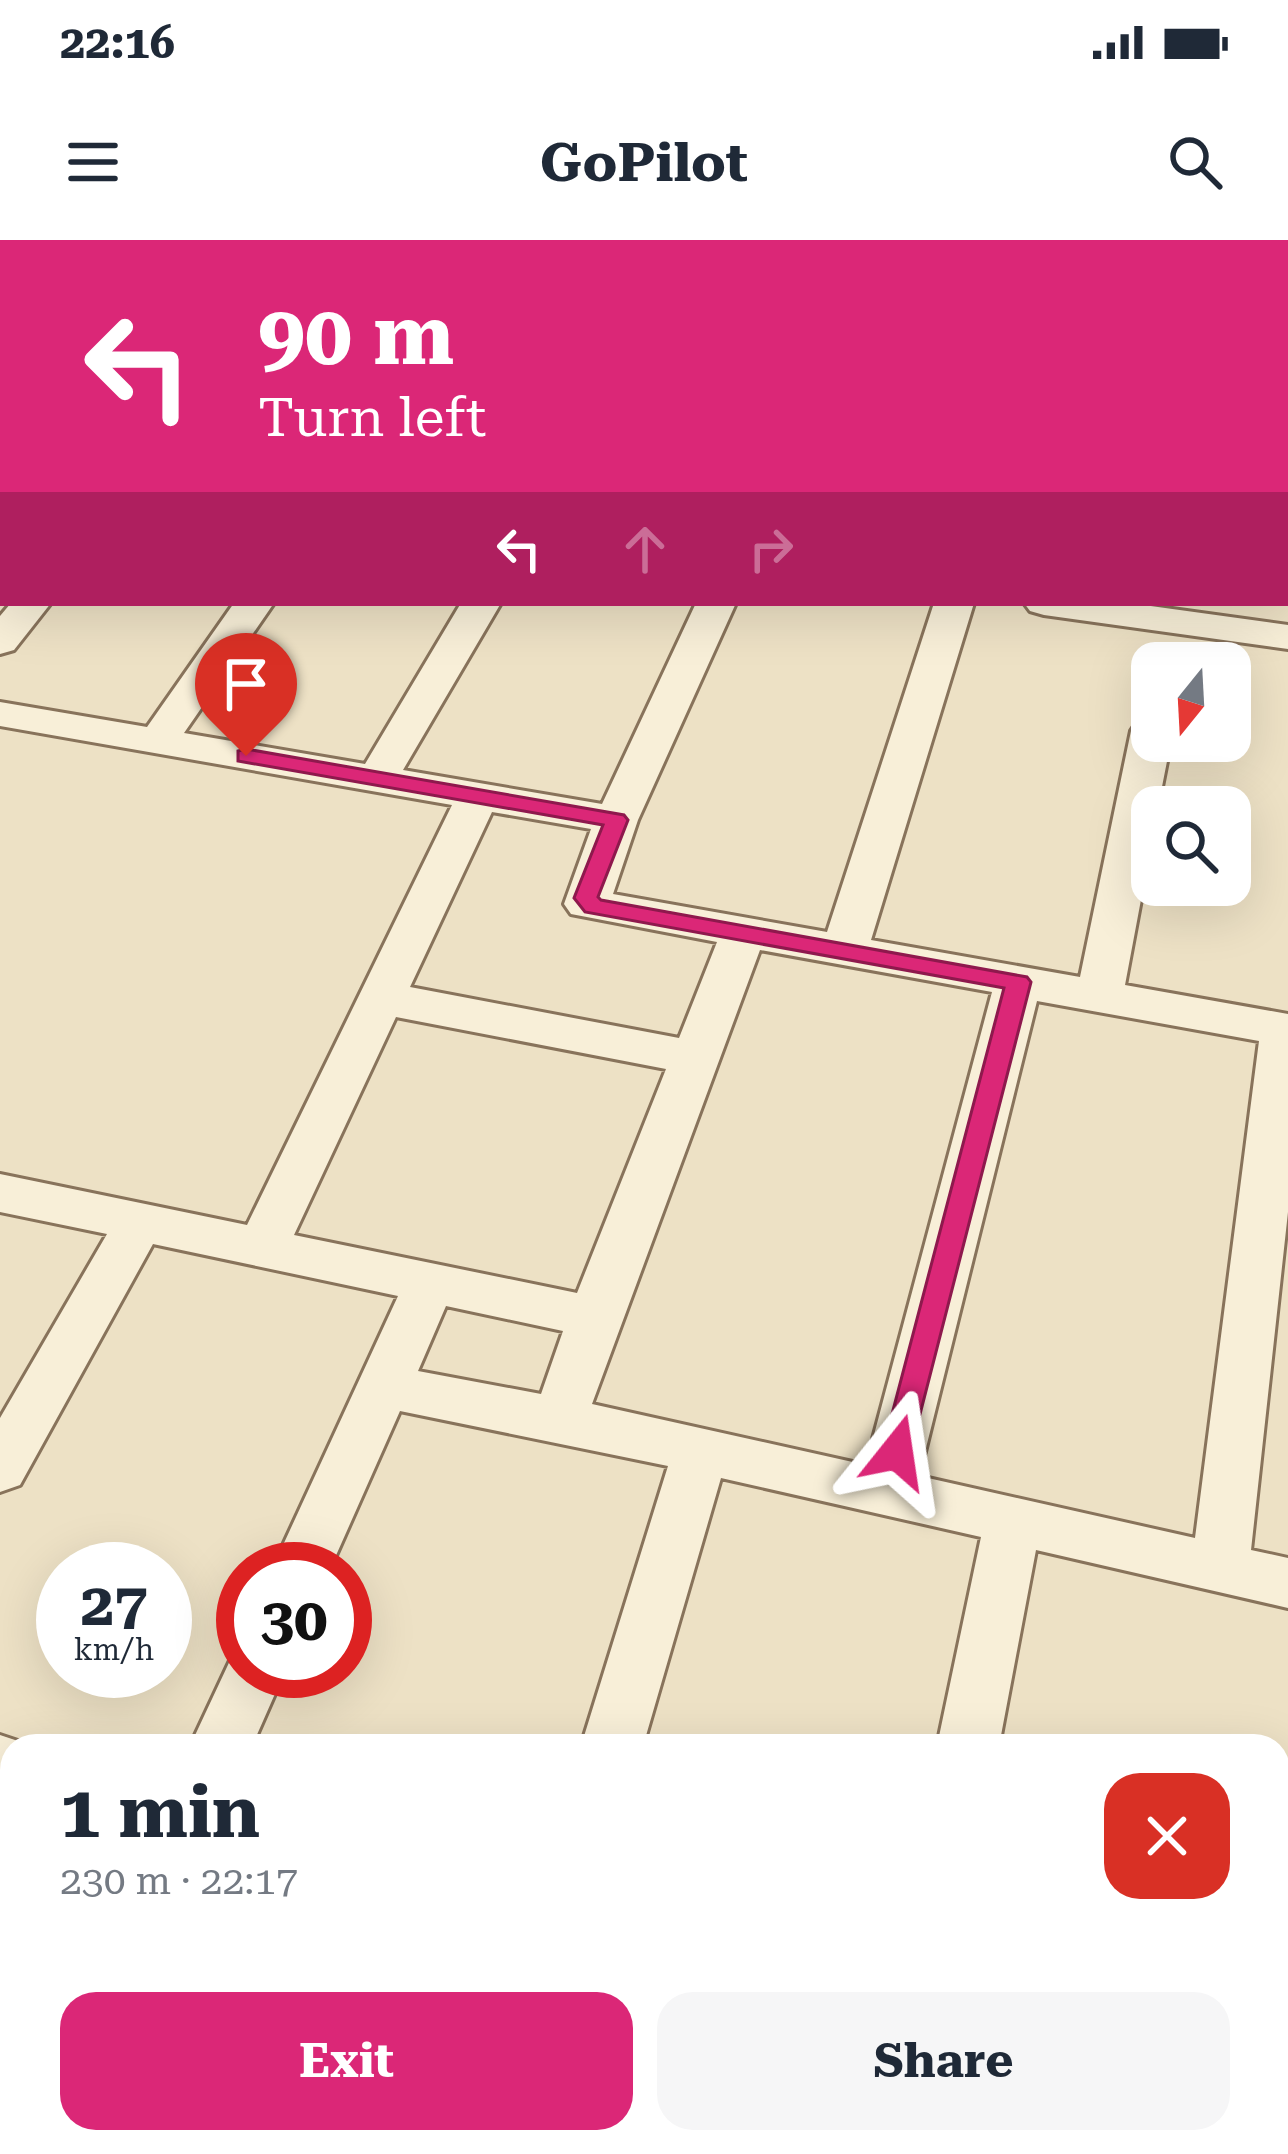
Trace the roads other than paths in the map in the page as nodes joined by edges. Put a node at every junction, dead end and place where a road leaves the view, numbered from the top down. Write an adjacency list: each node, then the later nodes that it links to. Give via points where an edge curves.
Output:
1 (29, 606): 9 (street)
2 (252, 606): 12 (street)
3 (479, 606): 14 (street)
4 (715, 606): 16 (street)
5 (953, 606): 18 (street)
6 (1088, 606): 7 (street)
7 (1175, 612): 8 (street); 10 (street)
8 (1288, 637)
9 (0, 642)
10 (1170, 642)
11 (0, 714): 12 (street)
12 (158, 741): 14 (street)
13 (1146, 762): 20 (street)
14 (377, 779): 15 (street)
15 (478, 796): 16 (street); 21 (street)
16 (616, 820): 17 (street, via 587,904)
17 (743, 934): 18 (street); 23 (street)
18 (844, 952): 19 (street)
19 (1018, 982): 20 (street); 33 (street)
20 (1100, 997): 22 (street)
21 (382, 998): 23 (street); 26 (street)
22 (1286, 1030): 36 (street)
23 (694, 1058): 28 (street)
24 (0, 1193): 25 (street)
25 (140, 1222): 26 (street); 32 (street)
26 (262, 1248): 27 (street)
27 (430, 1283): 28 (street); 29 (street)
28 (593, 1317): 30 (street, via 563,1409)
29 (383, 1386): 30 (street); 35 (street)
30 (569, 1421): 31 (street)
31 (700, 1454): 33 (street); 40 (street)
32 (0, 1469)
33 (886, 1495): 34 (street)
34 (1013, 1522): 36 (street); 41 (street)
35 (313, 1542)
36 (1220, 1569): 37 (street)
37 (1288, 1583)
38 (243, 1698): 39 (street)
39 (226, 1734)
40 (616, 1734)
41 (970, 1734)

